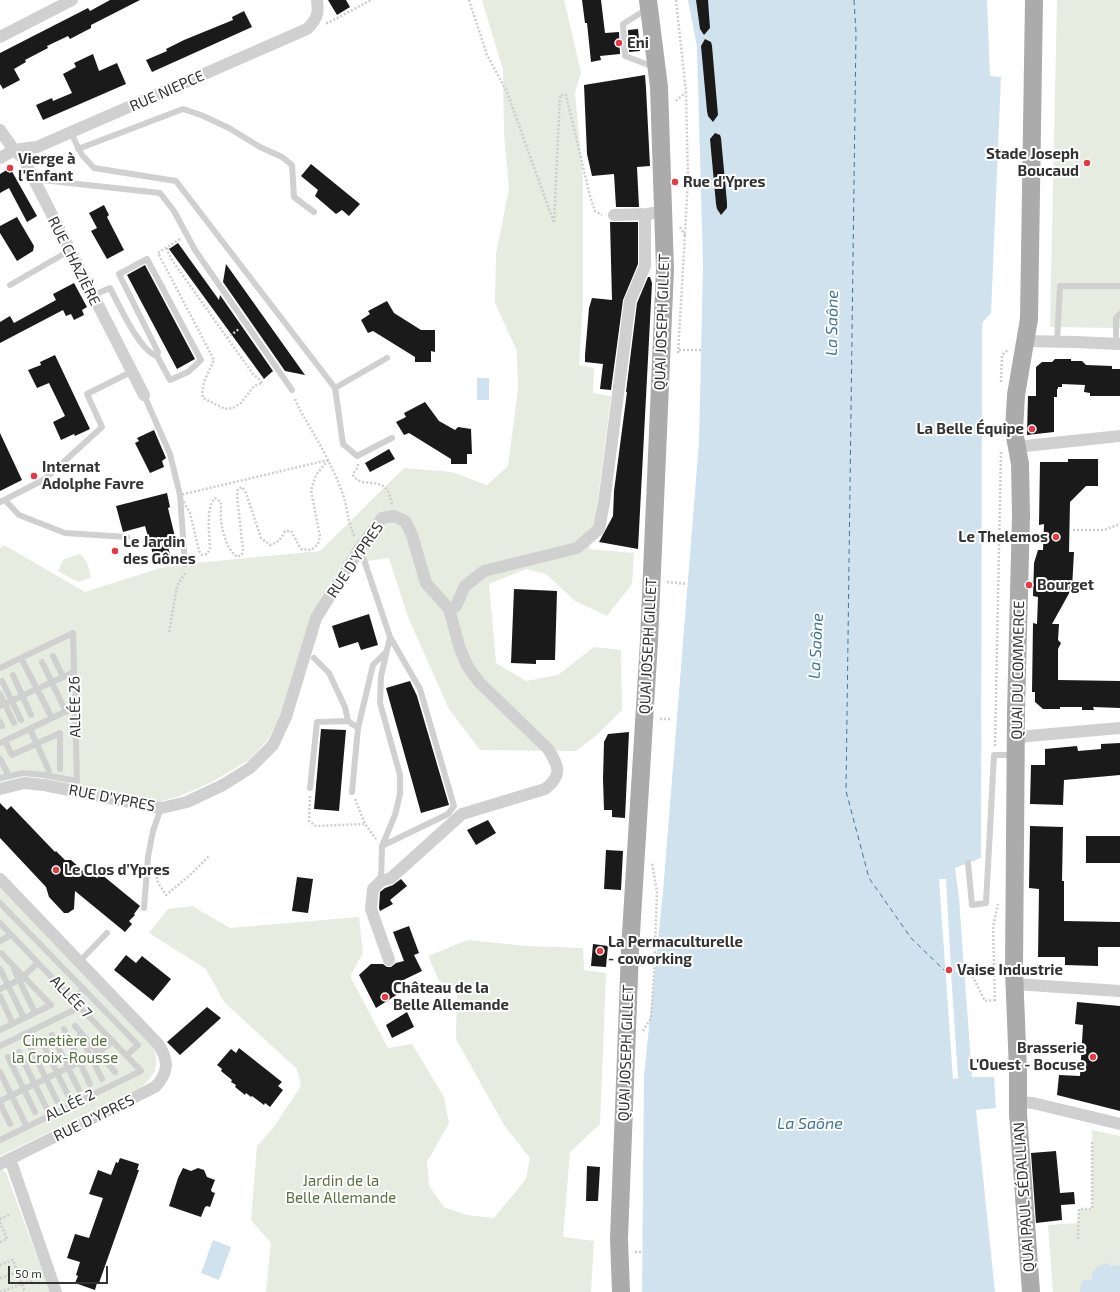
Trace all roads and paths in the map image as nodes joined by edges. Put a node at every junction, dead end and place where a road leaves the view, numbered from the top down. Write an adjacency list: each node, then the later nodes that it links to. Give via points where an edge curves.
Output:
1 (72, 0): 8 (street)
2 (317, 0): 11 (street, RUE NIEPCE, via 316,21 307,29)
3 (371, 0): 7 (path)
4 (469, 0): 16 (path, via 487,55 507,92 554,223 560,95 566,95)
5 (1034, 0): 32 (main road, QUAI DU COMMERCE, via 1029,319)
6 (648, 4): 9 (main road, QUAI JOSEPH GILLET); 9 (lane, via 623,24 625,56)
7 (328, 23)
8 (0, 37)
9 (656, 68): 18 (main road, QUAI JOSEPH GILLET, via 659,87)
10 (0, 130): 13 (street, RUE CHAZIÈRE)
11 (71, 133): 12 (lane); 13 (street, RUE NIEPCE, via 37,147)
12 (78, 148): 17 (lane, via 183,109 222,125 282,157 292,165 294,197); 40 (lane, via 94,168 176,181)
13 (14, 150): 14 (street); 15 (street, RUE CHAZIÈRE, via 23,158)
14 (0, 158)
15 (34, 179): 24 (street, RUE CHAZIÈRE); 30 (lane, via 160,193 174,211 195,250)
16 (595, 211)
17 (314, 212)
18 (655, 213): 19 (street); 59 (street, via 645,220 645,266 630,302 599,530 577,548 484,571 465,586 456,606); 190 (main road, QUAI JOSEPH GILLET, via 665,269 648,649 630,950 619,1239)
19 (614, 215)
20 (680, 226): 21 (path)
21 (685, 237)
22 (177, 241): 23 (path)
23 (168, 247): 25 (path); 31 (path, via 174,263)
24 (69, 251): 26 (lane); 28 (street, RUE CHAZIÈRE)
25 (158, 252)
26 (10, 285)
27 (1120, 286): 33 (lane, via 1060,286)
28 (92, 296): 37 (lane, via 110,288 132,331 152,354); 39 (street, RUE CHAZIÈRE)
29 (1120, 314): 34 (lane, via 1116,318)
30 (246, 324): 31 (path); 41 (lane)
31 (227, 338): 43 (path, via 263,384 254,386 241,403 233,408 225,409)
32 (1024, 341): 33 (street); 46 (main road, QUAI DU COMMERCE, via 1014,431)
33 (1057, 342): 34 (street)
34 (1118, 344)
35 (679, 350): 36 (path)
36 (701, 350)
37 (157, 356): 37 (lane, via 158,352 119,274 147,259 201,360 188,372 170,380)
38 (388, 358): 40 (lane)
39 (131, 372): 42 (street, RUE CHAZIÈRE); 50 (lane, via 87,394 102,427 44,479)
40 (335, 388): 47 (lane, via 343,444)
41 (292, 390): 48 (path, via 299,408)
42 (144, 395): 49 (lane, via 170,454)
43 (204, 398)
44 (1120, 436): 46 (street)
45 (392, 438): 47 (lane)
46 (1009, 446): 90 (path); 91 (main road, QUAI DU COMMERCE, via 1020,464)
47 (357, 456): 51 (path, via 359,465 353,472 354,478 382,485 386,488)
48 (328, 460): 49 (path); 49 (path, via 316,475 311,490 320,537 318,544 311,550 301,549 291,531 285,531 281,539 270,545 261,538 242,487 238,489 237,496 242,554 238,557 231,551 221,527 221,502 215,498 211,502 209,514 210,549 207,554 202,555 199,552 190,513); 55 (path, via 344,498 350,528)
49 (180, 495): 56 (lane)
50 (2, 501): 54 (lane, via 19,515 65,533)
51 (392, 506)
52 (1120, 524): 53 (path, via 1104,530)
53 (1073, 530)
54 (127, 536)
55 (360, 548): 59 (street, RUE D'YPRES, via 382,518 394,516 405,522 412,535 426,583); 61 (lane); 103 (street, RUE D'YPRES, via 316,618 286,717 272,745 250,768 222,785 187,802)
56 (185, 564): 60 (path, via 185,574 177,586)
57 (667, 582): 58 (path)
58 (688, 584)
59 (449, 609): 110 (street, via 468,667 479,682 548,749 558,772 554,782 545,789 462,814 391,878)
60 (169, 632)
61 (390, 637): 62 (lane); 105 (lane, via 420,689 454,806 448,814)
62 (386, 652): 87 (lane, via 373,665); 105 (lane, via 381,676 380,703 400,775 400,794 395,815)
63 (53, 656): 70 (lane)
64 (21, 658): 67 (lane); 68 (lane, ALLÉE 26, via 73,633); 73 (lane)
65 (314, 658): 85 (lane, via 329,673 345,707)
66 (42, 662): 72 (lane)
67 (0, 668)
68 (74, 672): 70 (lane); 78 (lane, ALLÉE 26)
69 (13, 675): 75 (lane)
70 (63, 677): 72 (lane)
71 (2, 681): 76 (lane)
72 (52, 682): 73 (lane); 79 (lane)
73 (37, 689): 75 (lane); 81 (lane)
74 (0, 694): 77 (lane)
75 (23, 696): 76 (lane); 80 (lane)
76 (12, 701): 77 (lane); 84 (lane)
77 (2, 705): 86 (lane)
78 (75, 707): 79 (lane); 98 (lane, ALLÉE 26, via 77,781)
79 (66, 712): 81 (lane)
80 (32, 715)
81 (52, 718): 89 (lane)
82 (660, 719): 83 (path)
83 (670, 719)
84 (21, 720)
85 (348, 721): 87 (lane); 101 (lane, via 316,722)
86 (14, 723)
87 (358, 728): 102 (lane)
88 (1120, 728): 91 (street)
89 (30, 729): 92 (lane); 93 (lane)
90 (994, 737)
91 (1017, 737): 94 (main road, QUAI DU COMMERCE)
92 (2, 742): 93 (lane, via 12,755)
93 (36, 743): 96 (lane, via 60,733); 98 (lane, via 49,771)
94 (1016, 755): 108 (lane, via 994,755 986,903 972,905); 126 (main road, QUAI DU COMMERCE)
95 (0, 759): 97 (lane)
96 (60, 769)
97 (9, 776): 98 (lane, via 23,773); 99 (lane)
98 (48, 776)
99 (0, 778)
100 (0, 788): 103 (street, RUE D'YPRES, via 24,782)
101 (310, 788): 104 (path, via 309,821 316,826)
102 (352, 792): 104 (path)
103 (161, 808): 107 (lane)
104 (365, 824): 105 (path)
105 (382, 846): 110 (lane)
106 (209, 856): 107 (path, via 166,895 157,881 154,862)
107 (148, 857): 112 (lane)
108 (968, 863)
109 (0, 879): 121 (street, RUE D'YPRES)
110 (382, 881): 120 (street, via 373,889 371,909)
111 (0, 903): 113 (lane)
112 (144, 908)
113 (16, 920): 115 (lane); 129 (lane)
114 (0, 923): 115 (lane, ALLÉE 7)
115 (6, 930): 117 (lane, ALLÉE 7)
116 (107, 933): 121 (lane)
117 (11, 935): 118 (lane); 122 (lane, ALLÉE 7)
118 (0, 940)
119 (0, 953): 125 (lane)
120 (389, 960)
121 (79, 962): 174 (street, RUE D'YPRES, via 158,1044 165,1056 164,1075 155,1087)
122 (38, 963): 125 (lane); 132 (lane, ALLÉE 7)
123 (0, 969): 127 (lane)
124 (946, 971): 133 (path, via 969,969 985,1001)
125 (22, 978): 127 (lane); 135 (lane); 135 (lane, via 51,1005)
126 (1014, 984): 130 (street); 166 (main road, QUAI DU COMMERCE)
127 (8, 986): 128 (lane); 136 (lane)
128 (0, 989)
129 (84, 989): 132 (lane); 147 (lane, via 138,1045)
130 (1120, 991)
131 (0, 996): 137 (lane)
132 (73, 999): 134 (lane, ALLÉE 7)
133 (1000, 1000)
134 (80, 1007): 142 (lane, ALLÉE 7); 143 (lane)
135 (35, 1013): 136 (lane)
136 (24, 1018): 137 (lane)
137 (13, 1024): 138 (lane)
138 (1, 1028)
139 (64, 1029): 150 (lane)
140 (52, 1035): 151 (lane)
141 (41, 1040): 155 (lane)
142 (112, 1041): 146 (lane); 147 (lane, ALLÉE 7)
143 (0, 1046)
144 (30, 1046): 156 (lane)
145 (19, 1052): 158 (lane)
146 (98, 1053): 149 (lane); 149 (lane, via 75,1026); 154 (lane)
147 (126, 1056): 152 (lane, ALLÉE 7)
148 (8, 1057): 160 (lane)
149 (91, 1057): 150 (lane); 157 (lane)
150 (80, 1062): 151 (lane); 159 (lane)
151 (68, 1067): 155 (lane); 161 (lane)
152 (141, 1071): 171 (lane, ALLÉE 2)
153 (0, 1072): 162 (lane)
154 (115, 1072)
155 (57, 1073): 156 (lane); 163 (lane)
156 (46, 1078): 158 (lane); 164 (lane)
157 (102, 1079)
158 (34, 1084): 160 (lane); 167 (lane)
159 (90, 1084)
160 (24, 1089): 162 (lane); 168 (lane)
161 (79, 1090)
162 (11, 1095): 165 (lane); 171 (lane)
163 (68, 1095)
164 (57, 1101)
165 (0, 1102): 169 (lane)
166 (1018, 1102): 170 (street, via 1034,1103); 191 (main road, QUAI PAUL SÉDALLIAN)
167 (46, 1107)
168 (35, 1112)
169 (10, 1124)
170 (1120, 1124)
171 (27, 1127): 172 (lane, ALLÉE 2)
172 (0, 1140)
173 (1092, 1140): 178 (path, via 1092,1209 1079,1209)
174 (5, 1162): 189 (street)
175 (11, 1214): 176 (path)
176 (0, 1218)
177 (0, 1222): 179 (path, via 6,1239)
178 (1078, 1239)
179 (0, 1242)
180 (635, 1252): 181 (path)
181 (642, 1252)
182 (0, 1265): 183 (path, via 14,1260)
183 (18, 1272): 184 (path); 186 (path)
184 (0, 1278)
185 (34, 1280): 186 (path)
186 (22, 1285): 187 (path); 188 (path)
187 (0, 1292)
188 (25, 1292)
189 (56, 1292)
190 (621, 1292)
191 (1031, 1292)

